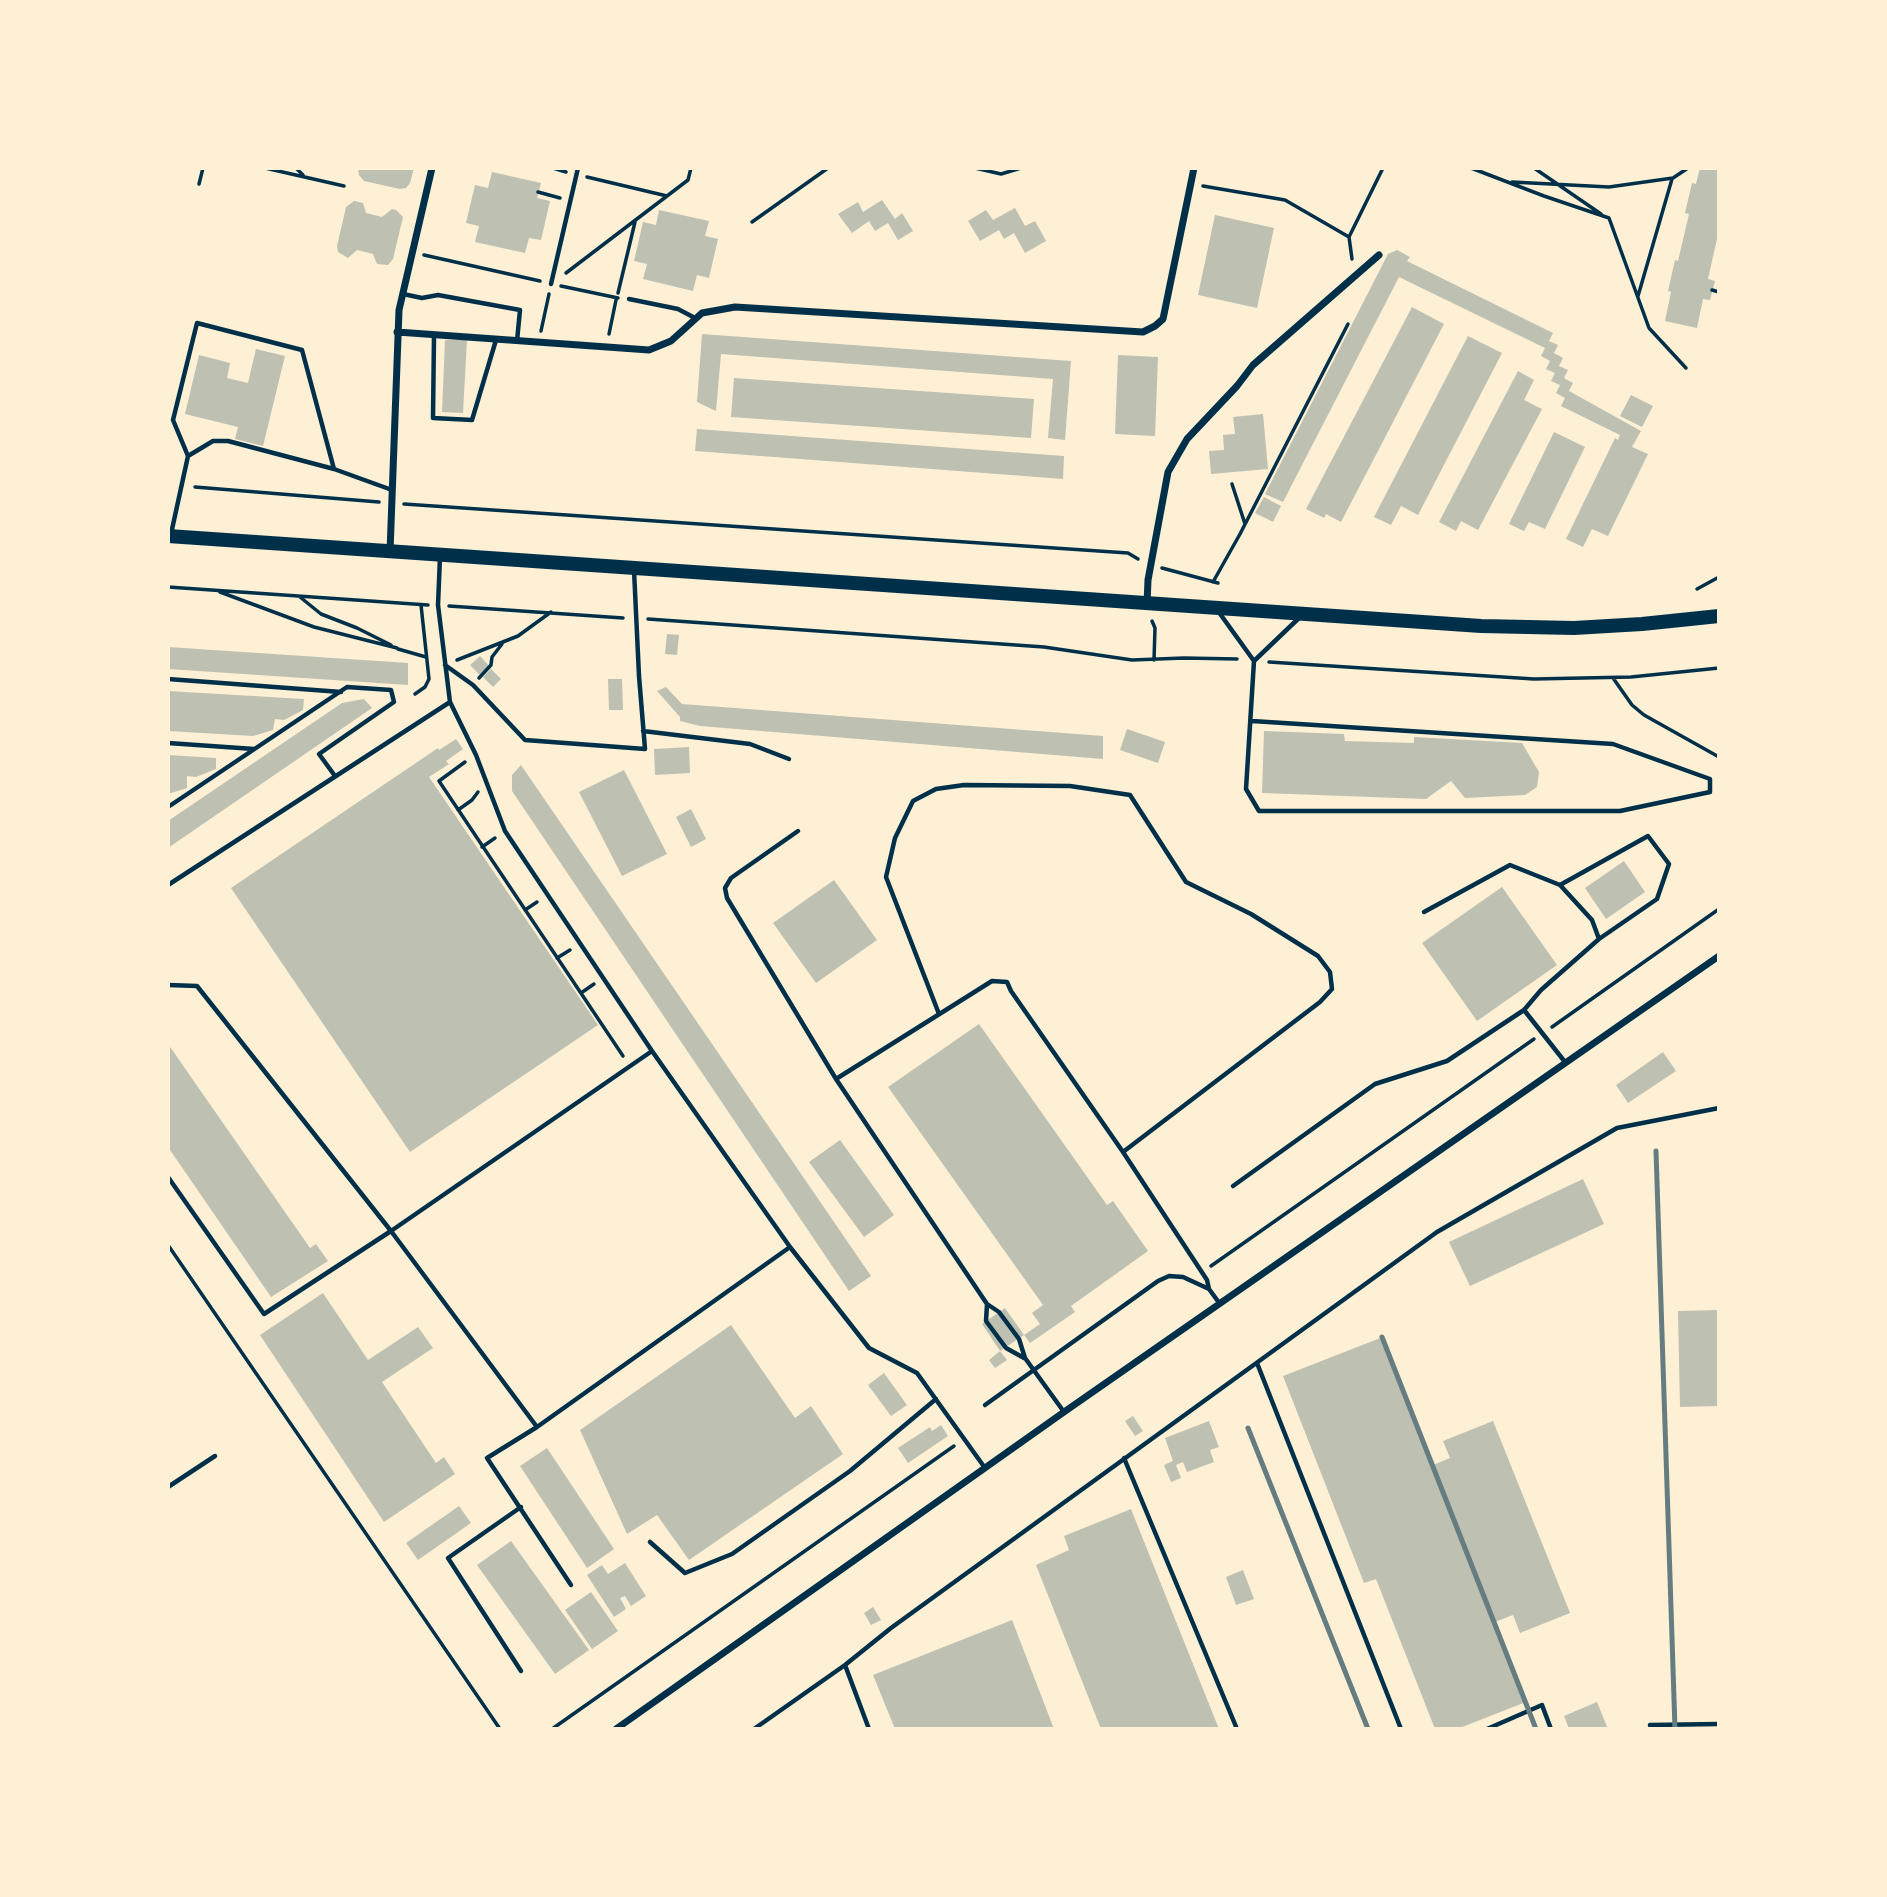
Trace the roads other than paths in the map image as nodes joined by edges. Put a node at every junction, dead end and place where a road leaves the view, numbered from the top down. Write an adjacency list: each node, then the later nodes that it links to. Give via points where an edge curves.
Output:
1 (432, 168): 6 (street)
2 (578, 168): 5 (lane)
3 (1194, 168): 8 (street, via 1163,318 1143,332 735,307)
4 (1379, 255): 20 (street, via 1253,365 1187,439 1168,472)
5 (551, 284)
6 (403, 293): 9 (street); 12 (lane, via 520,310)
7 (629, 299): 8 (lane, via 678,309)
8 (696, 318): 12 (street, via 671,341 649,350)
9 (397, 332): 10 (street); 15 (street)
10 (434, 335): 11 (street); 11 (lane, via 433,418 472,420)
11 (497, 339): 12 (street)
12 (517, 341)
13 (188, 456): 14 (lane, via 213,441 229,441); 14 (lane, via 173,420 197,323 302,350); 16 (lane)
14 (334, 469): 15 (lane)
15 (394, 491): 17 (street)
16 (169, 536): 17 (main road)
17 (390, 553): 18 (main road)
18 (440, 556): 19 (main road); 25 (lane, via 438,605)
19 (634, 569): 20 (main road); 30 (lane)
20 (1147, 605): 21 (main road)
21 (1216, 610): 22 (main road); 24 (lane)
22 (1303, 615): 23 (main road, via 1532,628); 24 (lane)
23 (1719, 616)
24 (1254, 661): 29 (lane)
25 (445, 665): 28 (lane); 30 (lane, via 473,685 526,740 645,749)
26 (168, 679): 27 (lane)
27 (341, 691): 32 (lane); 34 (lane, via 347,687 391,690 394,702 319,754)
28 (450, 702): 34 (lane); 45 (lane, via 505,831)
29 (1252, 721): 29 (lane, via 1246,789 1259,811 1620,811 1710,793 1710,779 1613,744)
30 (643, 732): 33 (lane, via 750,744)
31 (168, 743): 32 (lane)
32 (254, 749): 35 (lane)
33 (789, 759)
34 (335, 776): 37 (lane)
35 (169, 806)
36 (798, 831): 47 (lane, via 730,878 725,888)
37 (168, 885)
38 (1560, 885): 39 (lane, via 1510,865); 40 (lane, via 1592,920); 40 (lane, via 1648,836 1669,864 1657,899)
39 (1424, 912)
40 (1599, 939): 43 (lane)
41 (1719, 956): 46 (street)
42 (168, 985): 52 (lane, via 197,986)
43 (1524, 1010): 46 (lane); 51 (lane, via 1447,1061 1376,1084)
44 (939, 1014): 47 (lane); 49 (lane, via 992,981 1007,982); 49 (lane, via 886,877 895,838 913,802 936,789 964,785 1070,786 1130,795 1186,883 1251,914 1318,956 1330,972 1332,989)
45 (652, 1051): 52 (lane); 53 (lane)
46 (1566, 1064): 56 (street)
47 (836, 1079): 55 (lane)
48 (1719, 1108): 58 (lane, via 1617,1128 1437,1232)
49 (1123, 1152): 54 (lane)
50 (168, 1177): 52 (lane, via 264,1314)
51 (1233, 1186)
52 (391, 1231): 63 (lane)
53 (790, 1247): 60 (lane, via 869,1348 917,1373); 63 (lane)
54 (1209, 1289): 56 (lane); 59 (lane, via 1183,1277 1158,1281)
55 (987, 1304): 57 (lane, via 1019,1339); 57 (lane, via 986,1321 1006,1348)
56 (1220, 1305): 62 (street)
57 (1025, 1359): 59 (lane)
58 (1256, 1363): 65 (lane); 78 (lane)
59 (1035, 1372): 61 (lane); 62 (lane)
60 (936, 1399): 66 (lane); 69 (lane, via 850,1471 732,1553 685,1573)
61 (985, 1405)
62 (1064, 1412): 66 (street)
63 (537, 1427): 68 (lane, via 487,1458)
64 (215, 1456): 67 (lane)
65 (1124, 1458): 71 (lane); 77 (lane)
66 (986, 1469): 74 (street)
67 (168, 1487)
68 (521, 1507): 70 (lane); 72 (lane, via 448,1558)
69 (650, 1542)
70 (571, 1585)
71 (845, 1665): 75 (lane); 76 (lane)
72 (521, 1671)
73 (1719, 1724): 81 (lane, via 1650,1725)
74 (616, 1729)
75 (754, 1729)
76 (869, 1729)
77 (1237, 1729)
78 (1401, 1729)
79 (1487, 1729): 80 (lane, via 1542,1705)
80 (1551, 1729)
81 (1651, 1729)

